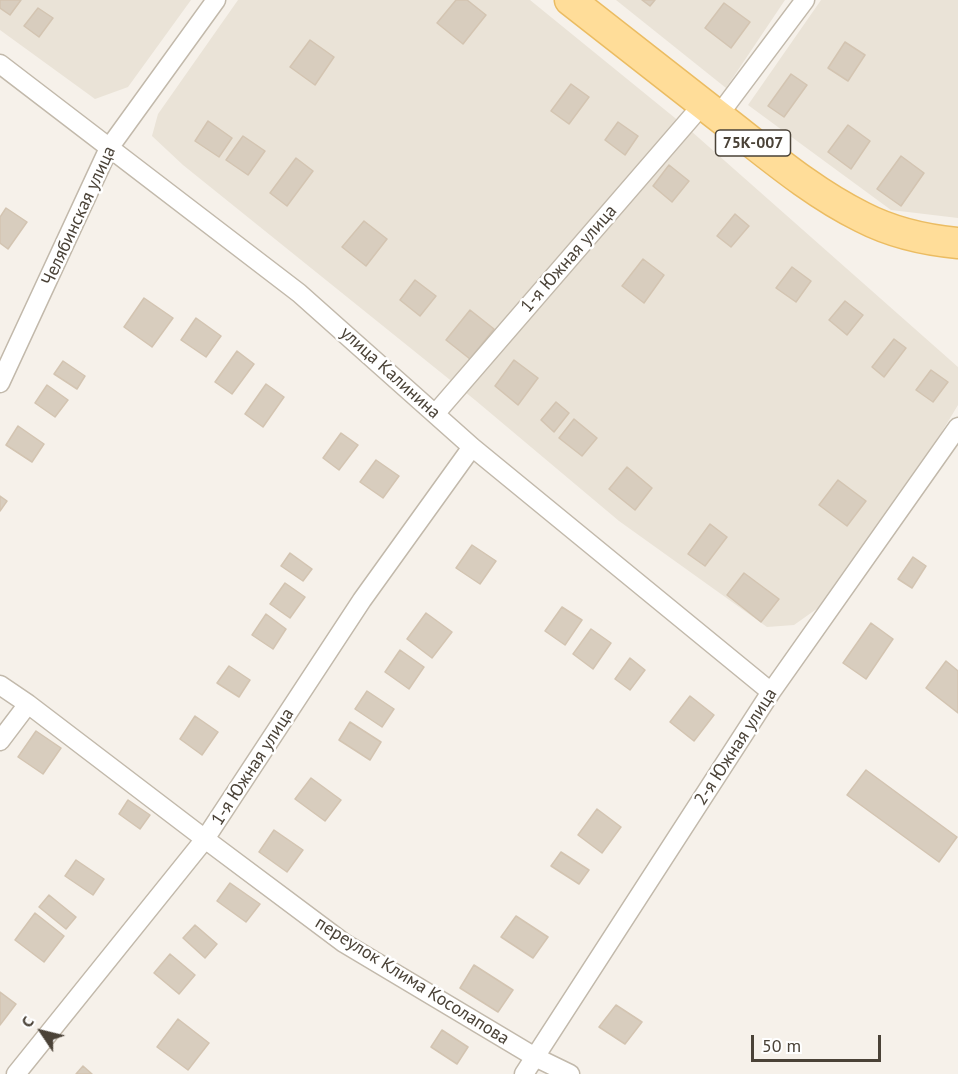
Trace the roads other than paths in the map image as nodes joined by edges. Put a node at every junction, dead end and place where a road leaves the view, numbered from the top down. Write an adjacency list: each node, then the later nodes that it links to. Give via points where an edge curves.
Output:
1 (216, 0): 6 (street, Челябинская улица)
2 (570, 0): 5 (main road, 75К-007)
3 (805, 0): 5 (street, 1-я Южная улица)
4 (0, 64): 6 (street, улица Калинина)
5 (711, 110): 7 (main road, 75К-007, via 828,199 863,218 904,233); 9 (street, 1-я Южная улица)
6 (109, 148): 8 (street, Челябинская улица); 9 (street, улица Калинина, via 299,293)
7 (958, 243)
8 (0, 382)
9 (435, 414): 11 (street, улица Калинина)
10 (958, 427): 13 (street, 2-я Южная улица)
11 (472, 447): 13 (street, улица Калинина); 16 (street, 1-я Южная улица, via 362,600)
12 (0, 685): 14 (street, переулок Клима Косолапова)
13 (771, 693): 17 (street, 2-я Южная улица)
14 (28, 704): 15 (street); 16 (street, переулок Клима Косолапова)
15 (0, 741)
16 (205, 839): 17 (street, переулок Клима Косолапова, via 344,943); 18 (street, 1-я Южная улица)
17 (535, 1057): 19 (street, 2-я Южная улица); 20 (street, переулок Клима Косолапова)
18 (16, 1074)
19 (524, 1074)
20 (570, 1074)

